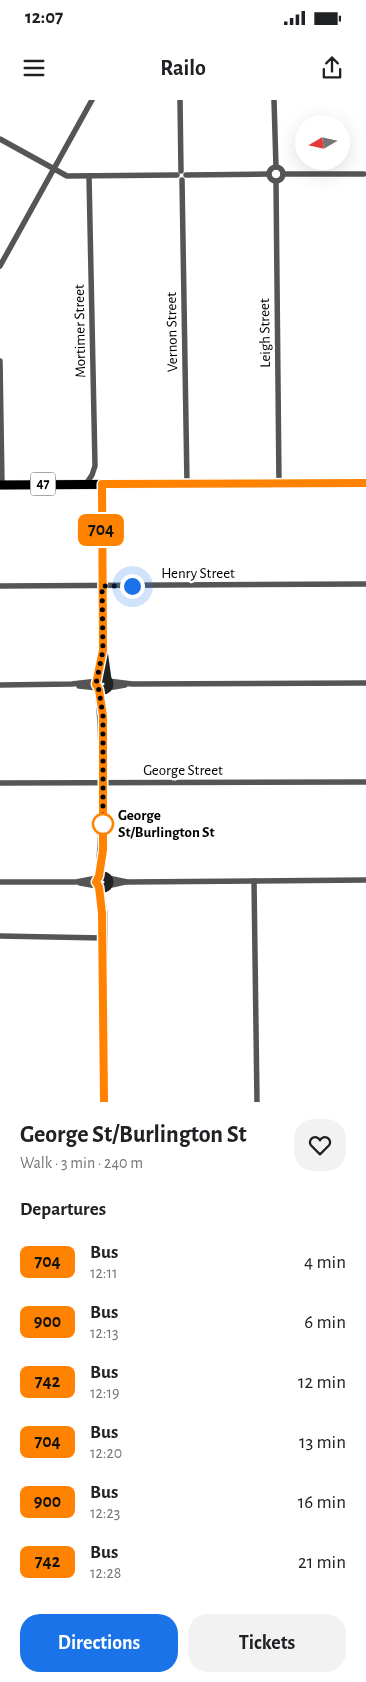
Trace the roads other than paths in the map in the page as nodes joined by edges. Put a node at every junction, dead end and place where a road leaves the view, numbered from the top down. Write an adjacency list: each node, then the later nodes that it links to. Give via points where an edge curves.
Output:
1 (92, 100): 6 (street)
2 (180, 100): 10 (street, Vernon Street)
3 (274, 100): 5 (street)
4 (0, 139): 6 (street)
5 (276, 167): 7 (street); 8 (street)
6 (54, 169): 11 (street, via 67,176); 13 (street)
7 (268, 174): 10 (street); 12 (street)
8 (283, 174): 9 (street); 12 (street)
9 (365, 174)
10 (182, 175): 11 (street); 19 (street, Vernon Street)
11 (89, 176): 17 (street, Mortimer Street, via 94,466)
12 (276, 182): 15 (street, Leigh Street)
13 (0, 266)
14 (0, 360): 20 (street)
15 (280, 483): 16 (main road, 47); 19 (main road, 47)
16 (366, 483)
17 (86, 484): 18 (main road, 47); 20 (main road, 47)
18 (102, 484): 19 (main road, 47); 23 (street)
19 (187, 484)
20 (1, 485)
21 (366, 584): 23 (street, Henry Street)
22 (0, 586): 23 (street, Henry Street)
23 (102, 586): 26 (street)
24 (366, 683): 26 (street)
25 (0, 685): 26 (street)
26 (103, 685): 28 (street)
27 (366, 782): 28 (street, George Street)
28 (103, 783): 29 (street, George Street); 33 (street)
29 (0, 784)
30 (366, 880): 31 (street)
31 (254, 881): 33 (street); 37 (street)
32 (0, 882): 33 (street)
33 (103, 882): 35 (street)
34 (0, 936): 35 (street)
35 (103, 938): 36 (street)
36 (104, 1102)
37 (257, 1102)

